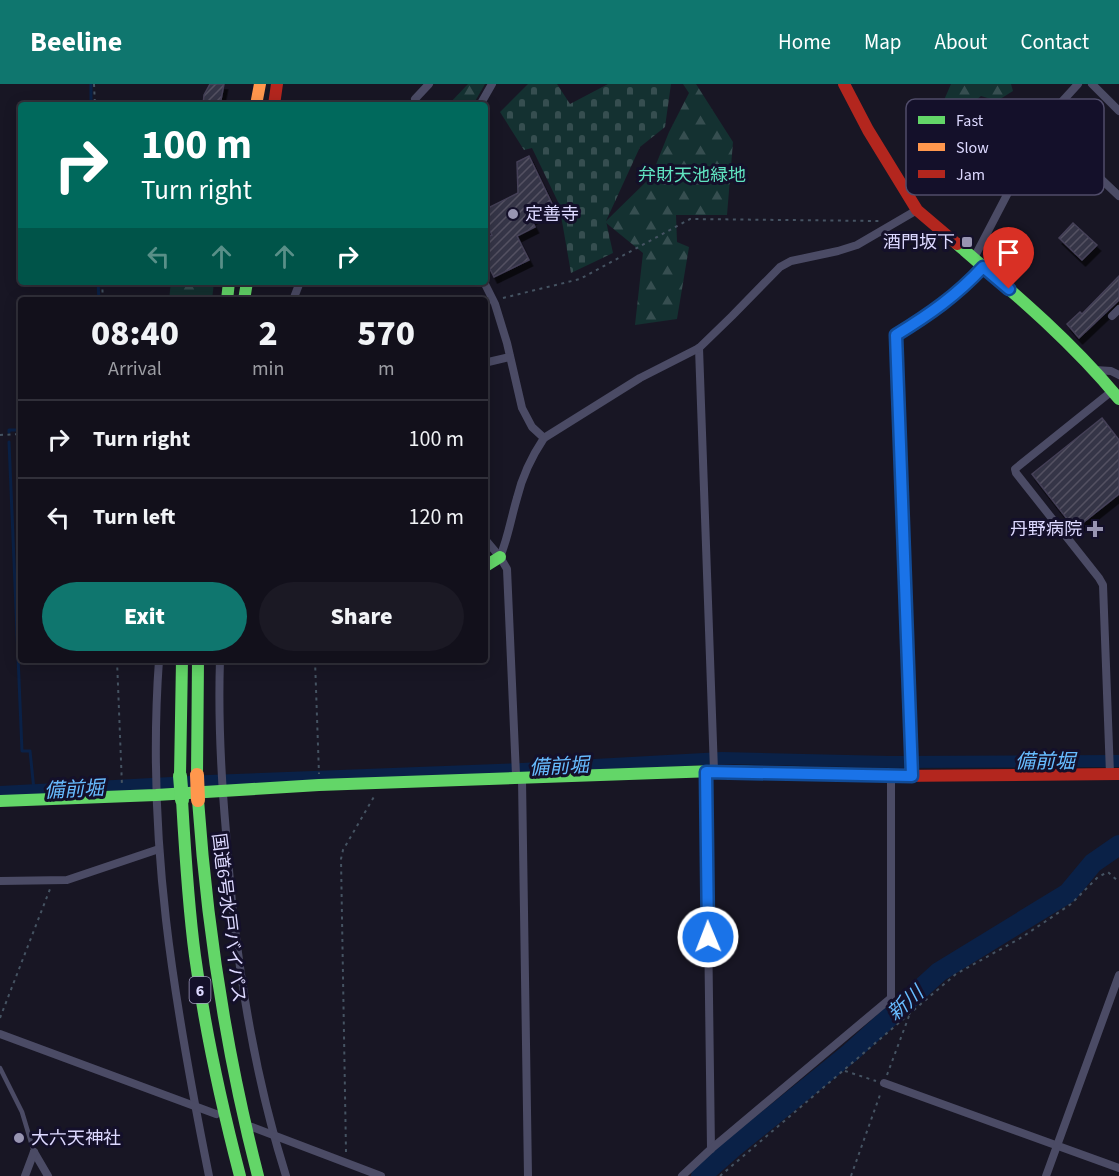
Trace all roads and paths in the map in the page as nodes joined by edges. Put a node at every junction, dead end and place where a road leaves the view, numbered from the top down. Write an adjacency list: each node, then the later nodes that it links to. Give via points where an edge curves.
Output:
1 (94, 84): 11 (path)
2 (260, 84): 12 (main road)
3 (277, 84): 13 (main road)
4 (429, 84): 9 (street)
5 (492, 84): 14 (street)
6 (844, 84): 17 (main road)
7 (1078, 84): 10 (street)
8 (1092, 84): 15 (street)
9 (415, 99)
10 (1064, 99)
11 (95, 102)
12 (257, 102)
13 (274, 102)
14 (482, 102)
15 (1119, 111)
16 (1104, 182): 20 (street)
17 (906, 192)
18 (908, 195): 21 (main road)
19 (1011, 195): 23 (street)
20 (1119, 196)
21 (917, 210): 22 (street); 23 (main road)
22 (897, 221): 25 (path, via 690,219 580,279); 26 (street, via 857,244 780,267)
23 (979, 263): 29 (main road); 47 (street, via 963,289 896,335)
24 (486, 285): 25 (street)
25 (493, 300): 27 (street)
26 (699, 348): 34 (street, via 640,378); 44 (street, via 714,754)
27 (510, 357): 28 (street); 34 (street, via 525,417)
28 (488, 362)
29 (1095, 370): 30 (street, via 1111,370); 31 (main road)
30 (1119, 375)
31 (1116, 395): 46 (street, via 1015,469 1103,585 1109,757)
32 (18, 434): 33 (path)
33 (0, 435)
34 (544, 438): 36 (street, via 517,497)
35 (488, 543): 36 (street)
36 (500, 557): 37 (main road); 48 (street, via 507,569)
37 (488, 564)
38 (117, 663): 50 (path)
39 (159, 663): 53 (street)
40 (182, 663): 78 (main road, 国道6号水戸バイパス / 6, bridge, via 180,776 189,904 213,1062)
41 (198, 663): 79 (main road, 国道6号水戸バイパス / 6, bridge, via 198,800 213,960)
42 (220, 663): 52 (street)
43 (315, 663): 45 (path)
44 (711, 770): 48 (main road); 49 (main road); 71 (street)
45 (319, 771)
46 (1113, 772): 47 (main road)
47 (912, 773): 49 (main road)
48 (517, 774): 51 (main road); 82 (street)
49 (891, 776): 71 (street, via 891,998)
50 (122, 780)
51 (381, 784): 52 (main road); 73 (path, via 341,859)
52 (222, 788): 53 (main road); 69 (street, via 230,897 244,996)
53 (156, 792): 54 (main road); 55 (street)
54 (0, 801)
55 (159, 849): 57 (street); 66 (street, via 168,950)
56 (0, 881): 57 (street)
57 (52, 881): 61 (path)
58 (1119, 882): 60 (path, via 1108,872 1098,877 1071,904 956,974)
59 (1119, 975): 70 (street)
60 (910, 1013): 64 (path); 65 (path)
61 (0, 1018)
62 (0, 1034): 66 (street)
63 (0, 1068): 72 (lane, via 22,1112)
64 (845, 1071): 65 (path); 84 (path)
65 (884, 1083): 70 (street); 85 (path)
66 (195, 1106): 67 (street); 77 (street)
67 (216, 1114)
68 (252, 1127): 69 (street)
69 (273, 1134): 73 (street); 80 (street)
70 (1057, 1145): 74 (street); 86 (street)
71 (711, 1149): 83 (street)
72 (34, 1152): 75 (street); 76 (street)
73 (346, 1163): 81 (street)
74 (1119, 1168)
75 (25, 1176)
76 (48, 1176)
77 (209, 1176)
78 (240, 1176)
79 (259, 1176)
80 (286, 1176)
81 (381, 1176)
82 (528, 1176)
83 (682, 1176)
84 (720, 1176)
85 (851, 1176)
86 (1046, 1176)

